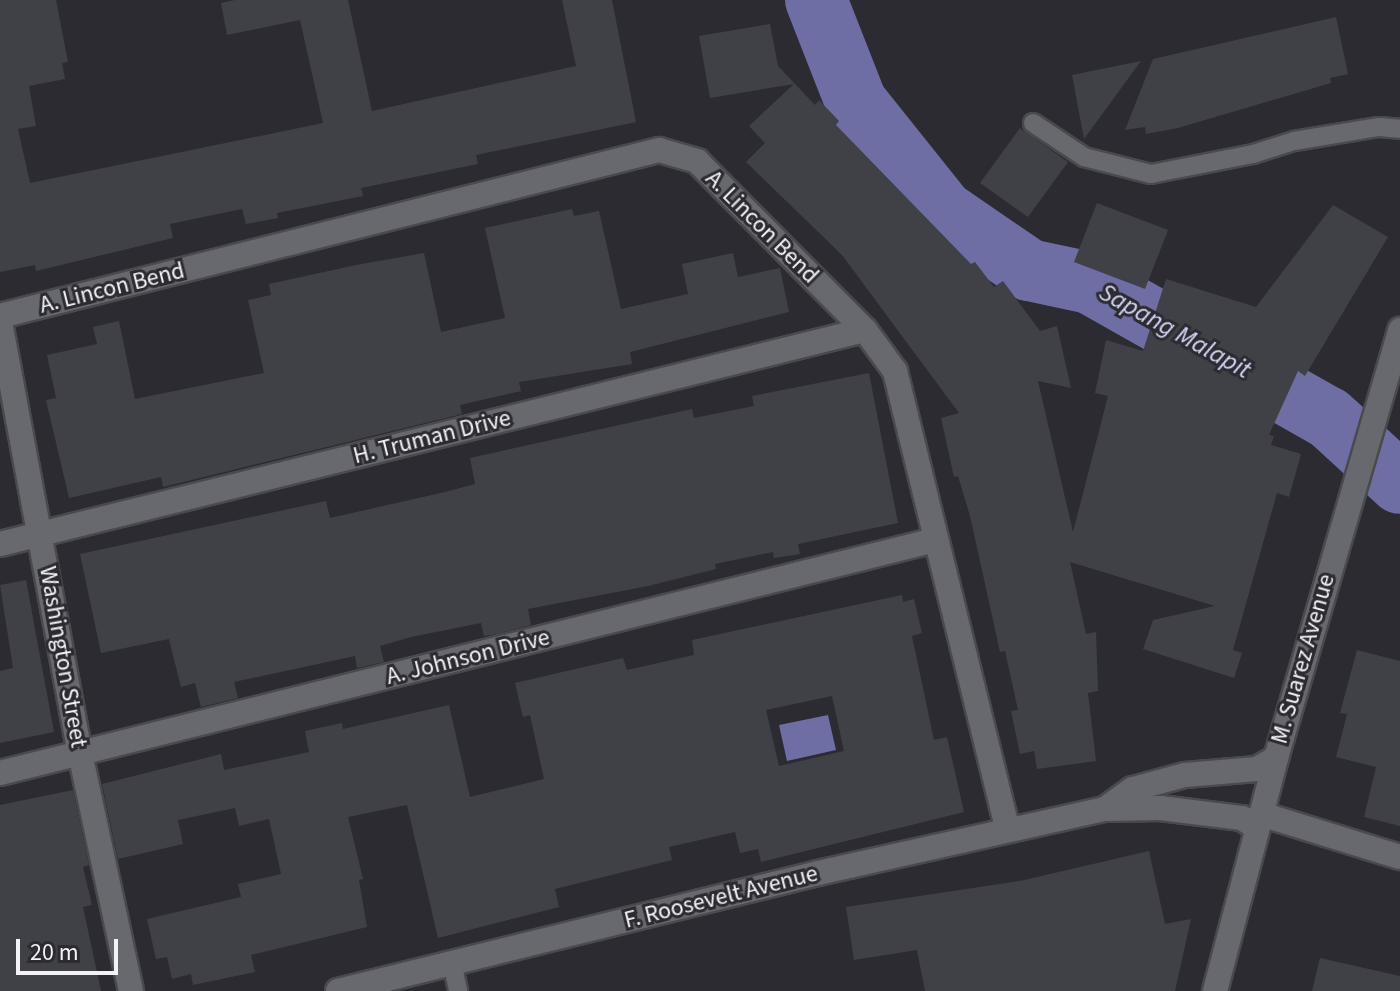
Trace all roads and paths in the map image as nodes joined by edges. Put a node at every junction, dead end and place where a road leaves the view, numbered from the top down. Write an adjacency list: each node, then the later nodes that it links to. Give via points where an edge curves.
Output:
1 (1033, 123): 2 (lane, via 1084,157 1151,174 1294,141 1379,127)
2 (1400, 129)
3 (0, 319): 4 (street, A. Lincon Bend, via 659,150 697,161); 6 (street, Washington Street)
4 (865, 330): 6 (street, H. Truman Drive); 7 (street, A. Lincon Bend, via 895,371)
5 (1400, 330): 10 (street, M. Suarez Avenue)
6 (41, 533): 8 (street, H. Truman Drive); 9 (street, Washington Street)
7 (935, 540): 9 (street, A. Johnson Drive); 14 (street, A. Lincon Bend)
8 (0, 544)
9 (80, 753): 11 (street, A. Johnson Drive); 17 (street, Washington Street)
10 (1276, 758): 12 (street, F. Roosevelt Avenue, via 1257,769 1185,775 1146,786); 13 (street, M. Suarez Avenue)
11 (0, 773)
12 (1105, 809): 13 (street, F. Roosevelt Avenue, via 1160,808); 14 (street, F. Roosevelt Avenue)
13 (1259, 821): 15 (street, F. Roosevelt Avenue); 20 (street, M. Suarez Avenue)
14 (1007, 828): 16 (street, F. Roosevelt Avenue)
15 (1400, 857)
16 (452, 962): 18 (street, F. Roosevelt Avenue); 19 (lane)
17 (131, 991)
18 (338, 991)
19 (458, 991)
20 (1215, 991)

